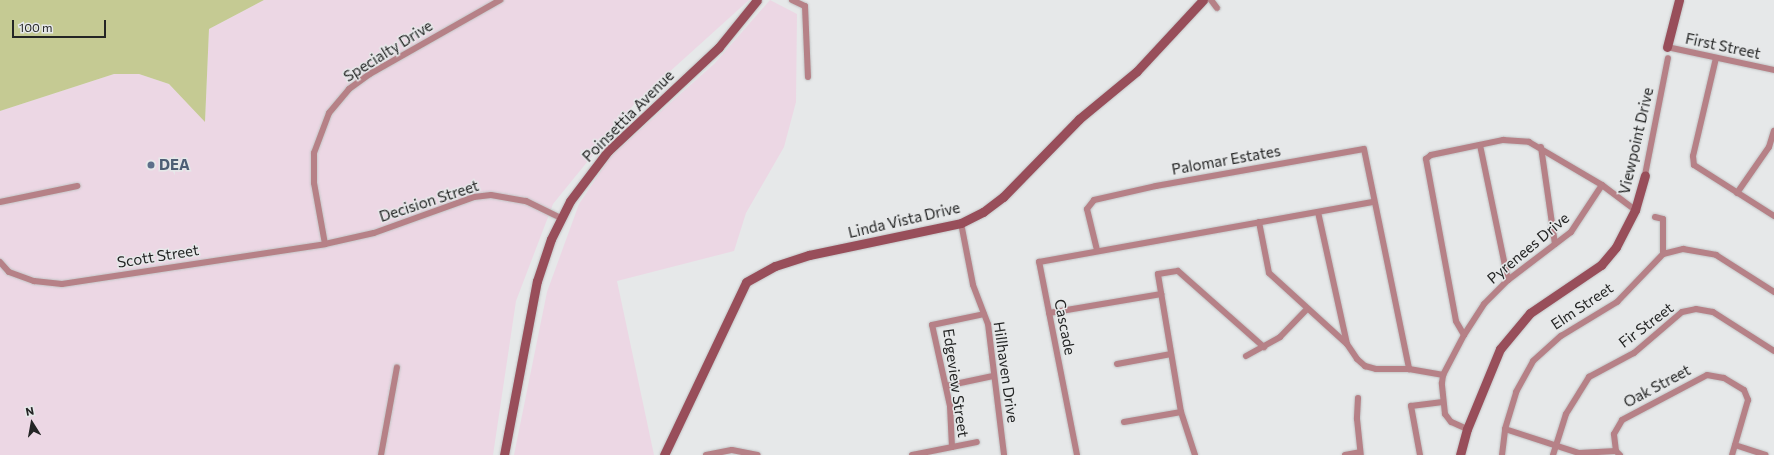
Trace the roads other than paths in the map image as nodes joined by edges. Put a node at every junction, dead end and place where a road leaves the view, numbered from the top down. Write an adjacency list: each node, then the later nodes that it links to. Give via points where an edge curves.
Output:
1 (500, 0): 29 (street, Specialty Drive, via 370,74 349,88 329,113 314,153 314,183)
2 (757, 0): 26 (street, Poinsettia Avenue, via 719,47 594,167)
3 (792, 0): 12 (street, via 805,6)
4 (1203, 0): 28 (street, Linda Vista Drive, via 1138,71 1079,118 1002,197)
5 (1211, 0): 7 (street)
6 (1679, 0): 8 (street)
7 (1217, 8)
8 (1667, 47): 10 (street, First Street)
9 (1668, 58): 16 (street, Viewpoint Drive)
10 (1716, 58): 11 (street, First Street); 19 (street, via 1693,156 1694,165)
11 (1774, 70)
12 (808, 77)
13 (1774, 131): 19 (street, via 1769,146)
14 (1480, 145): 15 (street, via 1517,139); 34 (street); 40 (street, via 1426,158 1456,321)
15 (1541, 147): 17 (street); 30 (street)
16 (1646, 175): 22 (street, Viewpoint Drive)
17 (1602, 185): 22 (street); 30 (street, Pyrenees Drive, via 1572,232)
18 (77, 186): 20 (street)
19 (1737, 193): 25 (street)
20 (0, 202)
21 (1373, 202): 23 (street); 31 (street, Palomar Estates, via 1364,149 1356,150 1156,186 1094,200 1087,209); 48 (street)
22 (1635, 210): 56 (street, Viewpoint Drive, via 1616,247 1601,265 1530,313 1512,332 1491,366)
23 (1318, 212): 27 (street); 41 (street)
24 (1656, 216): 32 (street, via 1663,219)
25 (1774, 216)
26 (561, 218): 29 (street, Decision Street, via 526,201 491,195 474,197 374,233); 65 (street, Poinsettia Avenue, via 537,281)
27 (1259, 222): 31 (street); 37 (street, via 1269,273)
28 (961, 223): 39 (street, Hillhaven Drive, via 973,285); 66 (street, Linda Vista Drive, via 809,255 753,276 742,288)
29 (325, 244): 33 (street, Scott Street, via 62,284 34,281 9,272)
30 (1556, 244): 34 (street, Pyrenees Drive)
31 (1096, 250): 38 (street, Cascade, via 1039,262)
32 (1663, 254): 35 (street, via 1683,249 1716,255); 57 (street, Elm Street, via 1617,302 1561,336 1533,361 1516,392)
33 (0, 262)
34 (1508, 280): 40 (street, Pyrenees Drive, via 1484,304)
35 (1774, 292)
36 (1161, 294): 38 (street); 42 (street, via 1158,274 1178,271); 44 (street)
37 (1306, 310): 41 (street); 42 (street, via 1280,337)
38 (1049, 313): 71 (street, Cascade)
39 (984, 314): 50 (street, Hillhaven Drive, via 988,324); 51 (street, Edgeview Street, via 932,325)
40 (1464, 335): 49 (street, Pyrenees Drive)
41 (1347, 344): 48 (street, via 1365,366)
42 (1264, 347): 45 (street)
43 (1774, 351): 59 (street, Fir Street, via 1714,312 1696,309 1682,312 1634,353 1590,377 1572,402)
44 (1171, 354): 46 (street); 54 (street)
45 (1246, 356)
46 (1117, 364)
47 (397, 367): 64 (street)
48 (1409, 369): 49 (street)
49 (1443, 375): 53 (street, Pyrenees Drive)
50 (993, 376): 51 (street); 70 (street, Hillhaven Drive)
51 (946, 386): 61 (street, Edgeview Street)
52 (1358, 398): 62 (street, via 1356,420)
53 (1443, 402): 56 (street, Pyrenees Drive, via 1451,422); 74 (street, via 1411,406)
54 (1181, 412): 55 (street); 72 (street)
55 (1124, 422)
56 (1466, 429): 75 (street, Viewpoint Drive); 76 (street, Viewpoint Drive)
57 (1505, 429): 59 (street); 77 (street, Elm Street)
58 (977, 442): 61 (street)
59 (1556, 445): 63 (street, via 1586,454); 78 (street, Fir Street)
60 (1735, 445): 63 (street, Oak Street, via 1748,400 1744,390 1724,378 1707,375 1622,420 1614,434); 79 (street, Oak Street); 80 (street)
61 (952, 447): 69 (street)
62 (1361, 453): 73 (street)
63 (1618, 453)
64 (381, 455)
65 (504, 455)
66 (664, 455)
67 (706, 455): 68 (street, via 732,450)
68 (758, 455)
69 (912, 455)
70 (1004, 455)
71 (1077, 455)
72 (1195, 455)
73 (1345, 455)
74 (1420, 455)
75 (1454, 455)
76 (1460, 455)
77 (1502, 455)
78 (1553, 455)
79 (1732, 455)
80 (1766, 455)

